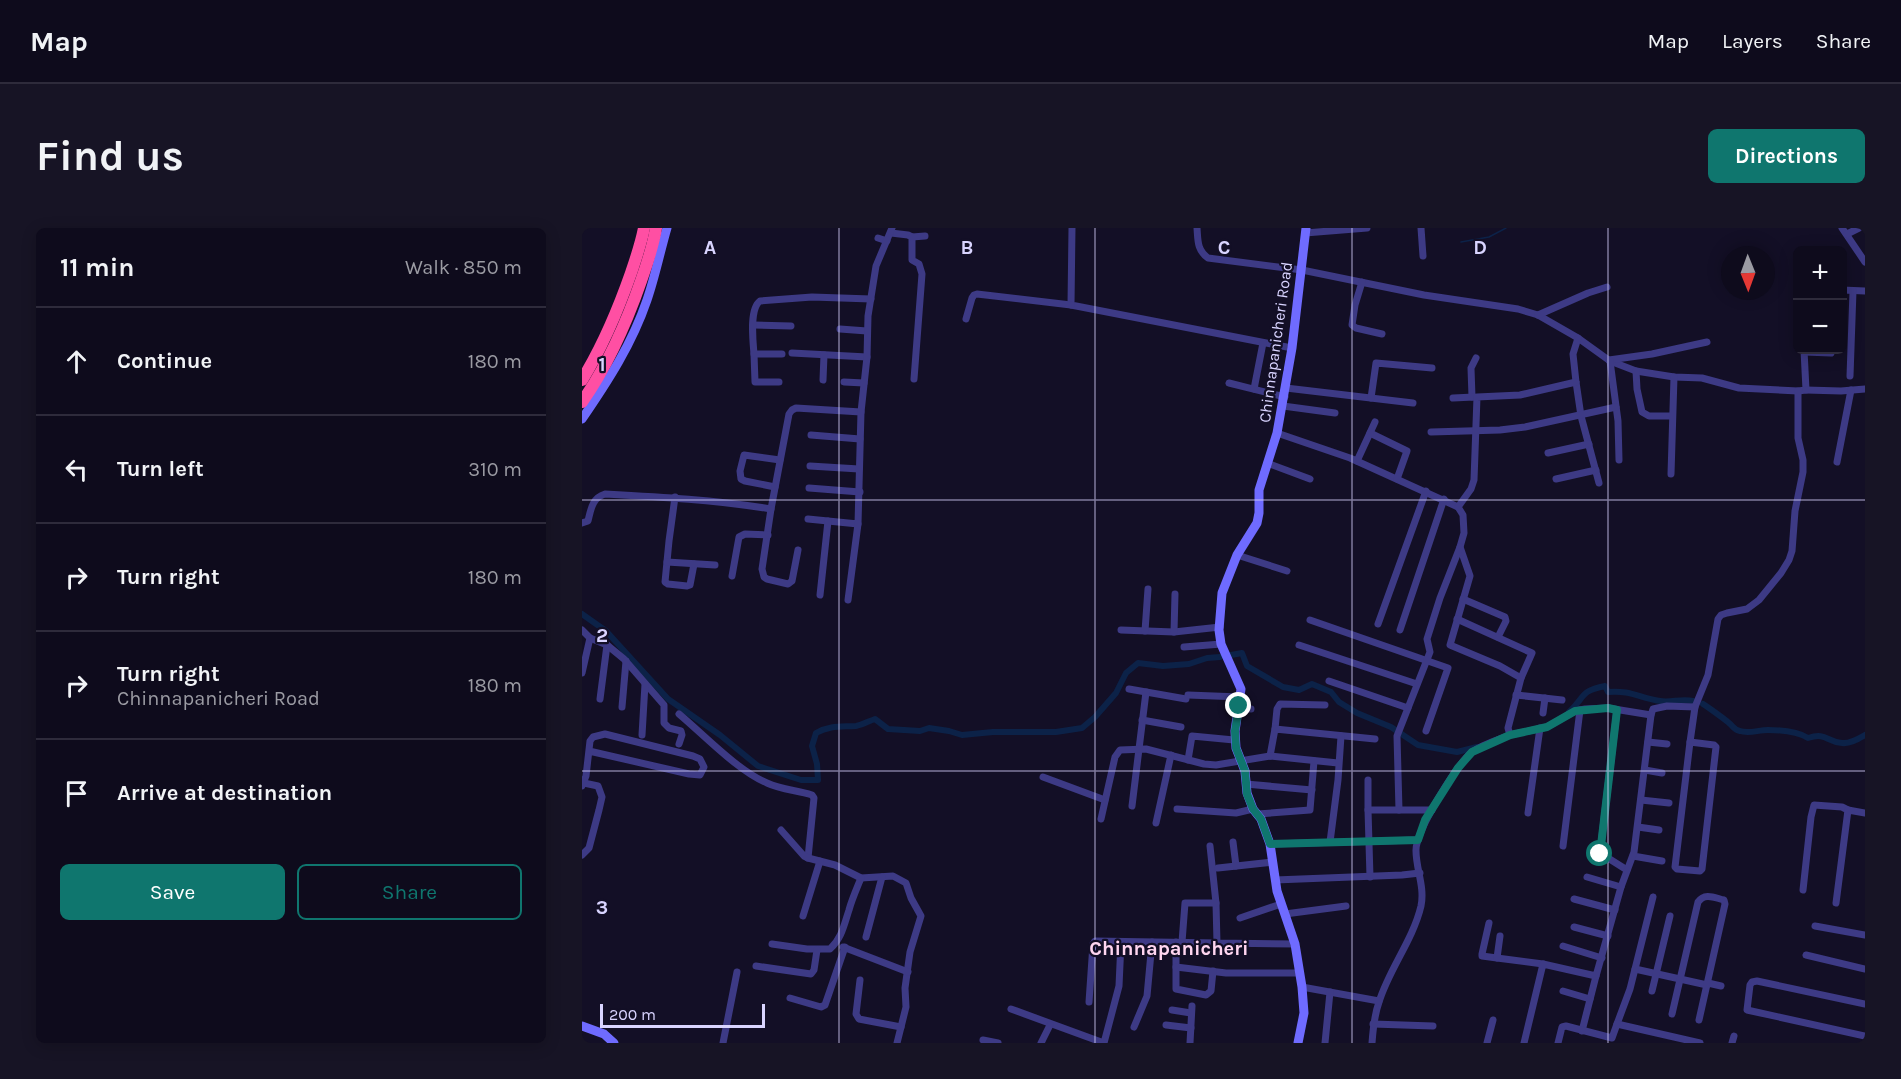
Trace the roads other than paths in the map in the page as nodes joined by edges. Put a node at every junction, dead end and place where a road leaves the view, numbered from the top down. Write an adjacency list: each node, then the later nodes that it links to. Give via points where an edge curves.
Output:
1 (644, 228): 16 (highway)
2 (656, 228): 16 (highway)
3 (667, 228): 73 (street, via 634,333 618,366)
4 (1072, 228): 26 (street)
5 (1197, 228): 19 (street, via 1201,253 1208,258)
6 (1367, 228): 10 (street)
7 (1420, 228): 17 (street)
8 (1859, 228): 11 (street)
9 (892, 230): 13 (street); 15 (street)
10 (1306, 230): 19 (street, Chinnapanicheri Road)
11 (1844, 231): 18 (street)
12 (925, 236): 13 (street)
13 (912, 237): 50 (street, via 912,260 919,264 922,274)
14 (878, 238): 15 (street)
15 (887, 240): 25 (street, via 876,266)
16 (648, 242): 51 (highway); 66 (highway, via 629,314 599,378)
17 (1423, 256)
18 (1865, 261)
19 (1302, 270): 20 (street); 37 (street, Chinnapanicheri Road)
20 (1362, 282): 27 (street); 33 (street, via 1352,325)
21 (1607, 287): 27 (street)
22 (1847, 290): 23 (street)
23 (1853, 291): 24 (street); 48 (street)
24 (1865, 291)
25 (871, 299): 29 (street, via 812,297 759,301 753,312); 32 (street)
26 (1071, 305): 28 (street, via 977,294); 36 (street)
27 (1538, 315): 34 (street)
28 (966, 319)
29 (753, 326): 30 (street); 39 (street)
30 (791, 326)
31 (840, 329): 32 (street)
32 (867, 332): 43 (street)
33 (1382, 334)
34 (1578, 338): 45 (street); 55 (street, via 1573,354)
35 (1707, 342): 45 (street)
36 (1263, 343): 37 (street); 58 (street)
37 (1292, 348): 62 (street, Chinnapanicheri Road)
38 (792, 353): 42 (street)
39 (754, 354): 40 (street); 53 (street, via 755,382)
40 (782, 354)
41 (1804, 354): 60 (street)
42 (824, 355): 43 (street); 52 (street)
43 (867, 357): 56 (street)
44 (1476, 358): 63 (street, via 1471,368)
45 (1610, 360): 47 (street); 68 (street)
46 (1432, 368): 64 (street, via 1376,363)
47 (1635, 371): 49 (street); 72 (street, via 1642,412 1649,416)
48 (1850, 376)
49 (1674, 377): 60 (street, via 1702,378 1739,388); 72 (street)
50 (914, 379)
51 (582, 380)
52 (823, 380)
53 (779, 382)
54 (844, 382): 56 (street)
55 (1576, 382): 63 (street, via 1520,395); 71 (street)
56 (864, 383): 69 (street)
57 (1229, 383): 58 (street)
58 (1254, 389): 62 (street)
59 (1865, 389): 61 (street)
60 (1802, 390): 61 (street); 153 (street, via 1798,438 1803,472 1792,551 1781,573 1759,600 1747,609 1718,619 1708,675)
61 (1851, 390): 86 (street)
62 (1285, 397): 64 (street); 70 (street); 78 (street, Chinnapanicheri Road)
63 (1474, 397): 65 (street); 75 (street)
64 (1371, 398): 67 (street)
65 (1453, 398)
66 (582, 402)
67 (1413, 403)
68 (1616, 407): 71 (street); 85 (street)
69 (861, 412): 80 (street); 83 (street, via 792,410)
70 (1335, 412)
71 (1581, 416): 75 (street, via 1525,427); 81 (street)
72 (1672, 416): 91 (street)
73 (582, 419)
74 (1376, 422): 77 (street)
75 (1476, 430): 76 (street); 102 (street, via 1473,486)
76 (1431, 432)
77 (1370, 433): 84 (street); 93 (street, via 1407,451)
78 (1277, 434): 84 (street); 87 (street, Chinnapanicheri Road)
79 (811, 435): 80 (street)
80 (860, 439): 89 (street)
81 (1589, 444): 82 (street); 90 (street)
82 (1548, 453)
83 (780, 460): 96 (street); 96 (street, via 744,455 740,471 745,481)
84 (1357, 460): 93 (street)
85 (1619, 460)
86 (1837, 462)
87 (1267, 464): 92 (street); 111 (street, Chinnapanicheri Road, via 1259,490 1257,523)
88 (810, 466): 89 (street)
89 (859, 469): 98 (street)
90 (1596, 470): 94 (street); 95 (street)
91 (1671, 474)
92 (1310, 479)
93 (1397, 479): 99 (street)
94 (1556, 479)
95 (1599, 483)
96 (775, 487): 103 (street)
97 (809, 488): 98 (street)
98 (860, 492): 107 (street)
99 (1426, 492): 101 (street); 124 (street)
100 (675, 497): 103 (street); 106 (street, via 605,494 594,501 588,521); 112 (street)
101 (1444, 500): 102 (street); 128 (street)
102 (1458, 507): 109 (street, via 1463,515 1464,533)
103 (771, 509): 108 (street)
104 (808, 519): 105 (street)
105 (828, 521): 107 (street); 119 (street)
106 (582, 523)
107 (858, 524): 121 (street)
108 (768, 535): 110 (street, via 762,569 767,579 788,584 792,581); 116 (street, via 739,537)
109 (1460, 547): 120 (street, via 1470,576); 138 (street, via 1426,639 1430,652)
110 (798, 550)
111 (1237, 555): 115 (street); 125 (street, Chinnapanicheri Road, via 1222,593)
112 (667, 562): 113 (street); 113 (street, via 665,582 687,586)
113 (694, 564): 114 (street)
114 (715, 565)
115 (1287, 571)
116 (732, 576)
117 (1148, 589): 129 (street)
118 (1175, 594): 130 (street)
119 (819, 595)
120 (1463, 599): 122 (street); 131 (street, via 1505,617)
121 (848, 600)
122 (1457, 619): 131 (street); 140 (street, via 1450,645)
123 (1310, 620): 138 (street)
124 (1378, 624)
125 (1220, 627): 130 (street); 133 (street, Chinnapanicheri Road)
126 (582, 630): 132 (street)
127 (1121, 630): 129 (street)
128 (1400, 630)
129 (1145, 631): 130 (street)
130 (1174, 632)
131 (1498, 637): 140 (street, via 1532,653)
132 (590, 638): 134 (street); 139 (street)
133 (1221, 644): 136 (street); 147 (street, Chinnapanicheri Road)
134 (607, 645): 137 (street); 149 (street)
135 (1299, 645): 143 (street)
136 (1184, 646)
137 (626, 661): 142 (street); 152 (street)
138 (1427, 661): 143 (street); 166 (street, via 1448,668)
139 (582, 674)
140 (1521, 678): 146 (street)
141 (1329, 681): 155 (street)
142 (645, 684): 167 (street); 174 (street, via 664,705 665,726 681,731)
143 (1417, 684): 155 (street)
144 (1129, 689): 145 (street)
145 (1146, 692): 147 (street); 162 (street)
146 (1516, 695): 148 (street); 168 (street, via 1508,728)
147 (1240, 697): 154 (street, Chinnapanicheri Road)
148 (1545, 698): 150 (street); 159 (street)
149 (600, 699)
150 (1562, 700)
151 (1325, 705): 165 (street, via 1280,704)
152 (622, 707)
153 (1695, 707): 161 (street, via 1660,707 1653,709); 173 (street)
154 (1238, 708): 156 (street); 171 (street, Chinnapanicheri Road)
155 (1408, 708): 197 (street, via 1397,736)
156 (1251, 710)
157 (1580, 710): 158 (street); 164 (street); 214 (street)
158 (1617, 710): 161 (street); 223 (street, via 1599,853)
159 (1543, 713)
160 (679, 714): 217 (street, via 751,775 779,788 812,795)
161 (1651, 715): 172 (street)
162 (1142, 720): 163 (street); 176 (street)
163 (1181, 728)
164 (1540, 728): 168 (street); 201 (street)
165 (1275, 729): 169 (street); 179 (street)
166 (1426, 731)
167 (642, 735)
168 (1510, 735): 198 (street, via 1472,752)
169 (1341, 736): 170 (street); 183 (street)
170 (1375, 739)
171 (1234, 740): 180 (street, via 1192,736); 181 (street, Chinnapanicheri Road)
172 (1648, 742): 175 (street); 184 (street)
173 (1690, 742): 173 (street, via 1716,747 1700,871 1675,867)
174 (679, 744)
175 (1667, 744)
176 (1139, 748): 178 (street); 191 (street, via 1117,753); 194 (street)
177 (589, 751): 177 (street, via 593,737 604,734 693,756 700,759 704,768 700,775 689,774); 188 (street)
178 (1171, 755): 180 (street); 204 (street)
179 (1270, 756): 181 (street); 182 (street)
180 (1188, 760): 181 (street, via 1216,765)
181 (1241, 761): 189 (street, Chinnapanicheri Road)
182 (1314, 761): 183 (street); 190 (street)
183 (1338, 763): 211 (street)
184 (1645, 770): 185 (street); 192 (street)
185 (1662, 773)
186 (1043, 777): 191 (street)
187 (1368, 780): 196 (street)
188 (583, 784): 215 (street, via 598,786 602,797 589,848)
189 (1246, 784): 190 (street); 200 (street, Chinnapanicheri Road)
190 (1312, 790): 200 (street, via 1312,808 1308,812)
191 (1105, 800): 203 (street)
192 (1641, 800): 193 (street); 205 (street)
193 (1669, 803)
194 (1132, 806)
195 (1176, 809): 200 (street)
196 (1368, 810): 197 (street); 210 (street)
197 (1398, 810): 198 (street)
198 (1432, 810): 208 (street)
199 (1848, 810): 202 (street); 231 (street, via 1814,806); 235 (street)
200 (1255, 812): 212 (street, Chinnapanicheri Road)
201 (1528, 813)
202 (1865, 813)
203 (1101, 819)
204 (1156, 823)
205 (1638, 827): 207 (street); 216 (street)
206 (781, 830): 217 (street)
207 (1659, 830)
208 (1418, 840): 210 (street); 224 (street)
209 (1233, 842): 221 (street)
210 (1370, 842): 211 (street); 225 (street)
211 (1330, 843): 212 (street)
212 (1270, 844): 220 (street, Chinnapanicheri Road)
213 (1210, 846): 234 (street)
214 (1563, 846)
215 (582, 855)
216 (1634, 856): 219 (street); 223 (street)
217 (808, 858): 218 (street)
218 (820, 861): 228 (street); 239 (street)
219 (1662, 861)
220 (1272, 862): 221 (street); 229 (street, Chinnapanicheri Road)
221 (1236, 866): 222 (street)
222 (1218, 868)
223 (1627, 870): 230 (street)
224 (1420, 873): 225 (street); 283 (street, via 1421,905)
225 (1370, 876): 229 (street)
226 (882, 877): 228 (street); 248 (street); 269 (street, via 892,876 906,883 921,916)
227 (1587, 877): 230 (street)
228 (861, 878): 254 (street)
229 (1275, 880): 237 (street, Chinnapanicheri Road)
230 (1621, 887): 238 (street)
231 (1803, 890)
232 (1653, 897): 265 (street)
233 (1574, 899): 238 (street)
234 (1216, 903): 251 (street, via 1185,903); 252 (street)
235 (1836, 903)
236 (1347, 906): 237 (street)
237 (1283, 909): 241 (street); 255 (street, Chinnapanicheri Road)
238 (1615, 910): 246 (street)
239 (803, 916)
240 (1670, 916): 271 (street)
241 (1240, 918)
242 (1489, 923): 260 (street, via 1482,956)
243 (1815, 926): 247 (street)
244 (1574, 927): 246 (street)
245 (1500, 936): 260 (street)
246 (1608, 936): 261 (street)
247 (1865, 936)
248 (866, 937)
249 (1121, 942): 250 (street); 284 (street, via 1094,942); 310 (street, via 1119,986)
250 (1152, 942): 251 (street); 298 (street, via 1147,996)
251 (1179, 942): 252 (street); 264 (street)
252 (1217, 943): 255 (street)
253 (772, 944): 258 (street)
254 (836, 944): 257 (street); 258 (street)
255 (1295, 944): 270 (street, Chinnapanicheri Road)
256 (1563, 946): 261 (street)
257 (845, 947): 269 (street); 281 (street, via 823,1007)
258 (817, 950): 263 (street, via 811,974)
259 (1806, 955): 266 (street)
260 (1497, 958): 262 (street)
261 (1602, 958): 272 (street)
262 (1543, 964): 272 (street); 316 (street)
263 (756, 966)
264 (1176, 967): 267 (street); 267 (street, via 1176,989 1206,995 1211,991)
265 (1635, 969): 271 (street); 293 (street)
266 (1865, 969)
267 (1213, 971): 270 (street)
268 (737, 972): 306 (street)
269 (908, 972): 297 (street)
270 (1300, 973): 277 (street, Chinnapanicheri Road)
271 (1656, 974): 274 (street); 280 (street)
272 (1596, 976): 282 (street)
273 (860, 980): 297 (street, via 856,1014 859,1019)
274 (1681, 980): 275 (street); 275 (street, via 1698,902 1708,896 1724,900 1725,906); 288 (street)
275 (1708, 983): 276 (street); 290 (street)
276 (1721, 986)
277 (1302, 987): 279 (street); 312 (street, Chinnapanicheri Road, via 1304,1012)
278 (1563, 991): 282 (street)
279 (1330, 992): 283 (street); 313 (street)
280 (1652, 992)
281 (790, 998)
282 (1590, 999): 300 (street)
283 (1379, 1001): 292 (street)
284 (1089, 1002)
285 (1865, 1004): 301 (street, via 1757,981 1750,985 1747,1010)
286 (1011, 1009): 291 (street)
287 (1172, 1010): 299 (street, via 1192,1009)
288 (1672, 1014)
289 (1493, 1020): 315 (street)
290 (1699, 1020)
291 (1050, 1024): 309 (street); 310 (street)
292 (1373, 1024): 296 (street); 314 (street)
293 (1617, 1024): 304 (street); 318 (street)
294 (1166, 1025): 299 (street)
295 (582, 1026): 302 (street)
296 (1433, 1026)
297 (901, 1027): 307 (street)
298 (1134, 1028)
299 (1191, 1028): 311 (street)
300 (1582, 1030): 304 (street); 317 (street, via 1562,1027)
301 (1865, 1036)
302 (605, 1039): 305 (street)
303 (983, 1040): 308 (street)
304 (1612, 1041)
305 (614, 1043)
306 (723, 1043)
307 (897, 1043)
308 (998, 1043)
309 (1041, 1043)
310 (1105, 1043)
311 (1190, 1043)
312 (1298, 1043)
313 (1326, 1043)
314 (1372, 1043)
315 (1487, 1043)
316 (1524, 1043)
317 (1558, 1043)
318 (1700, 1043)

